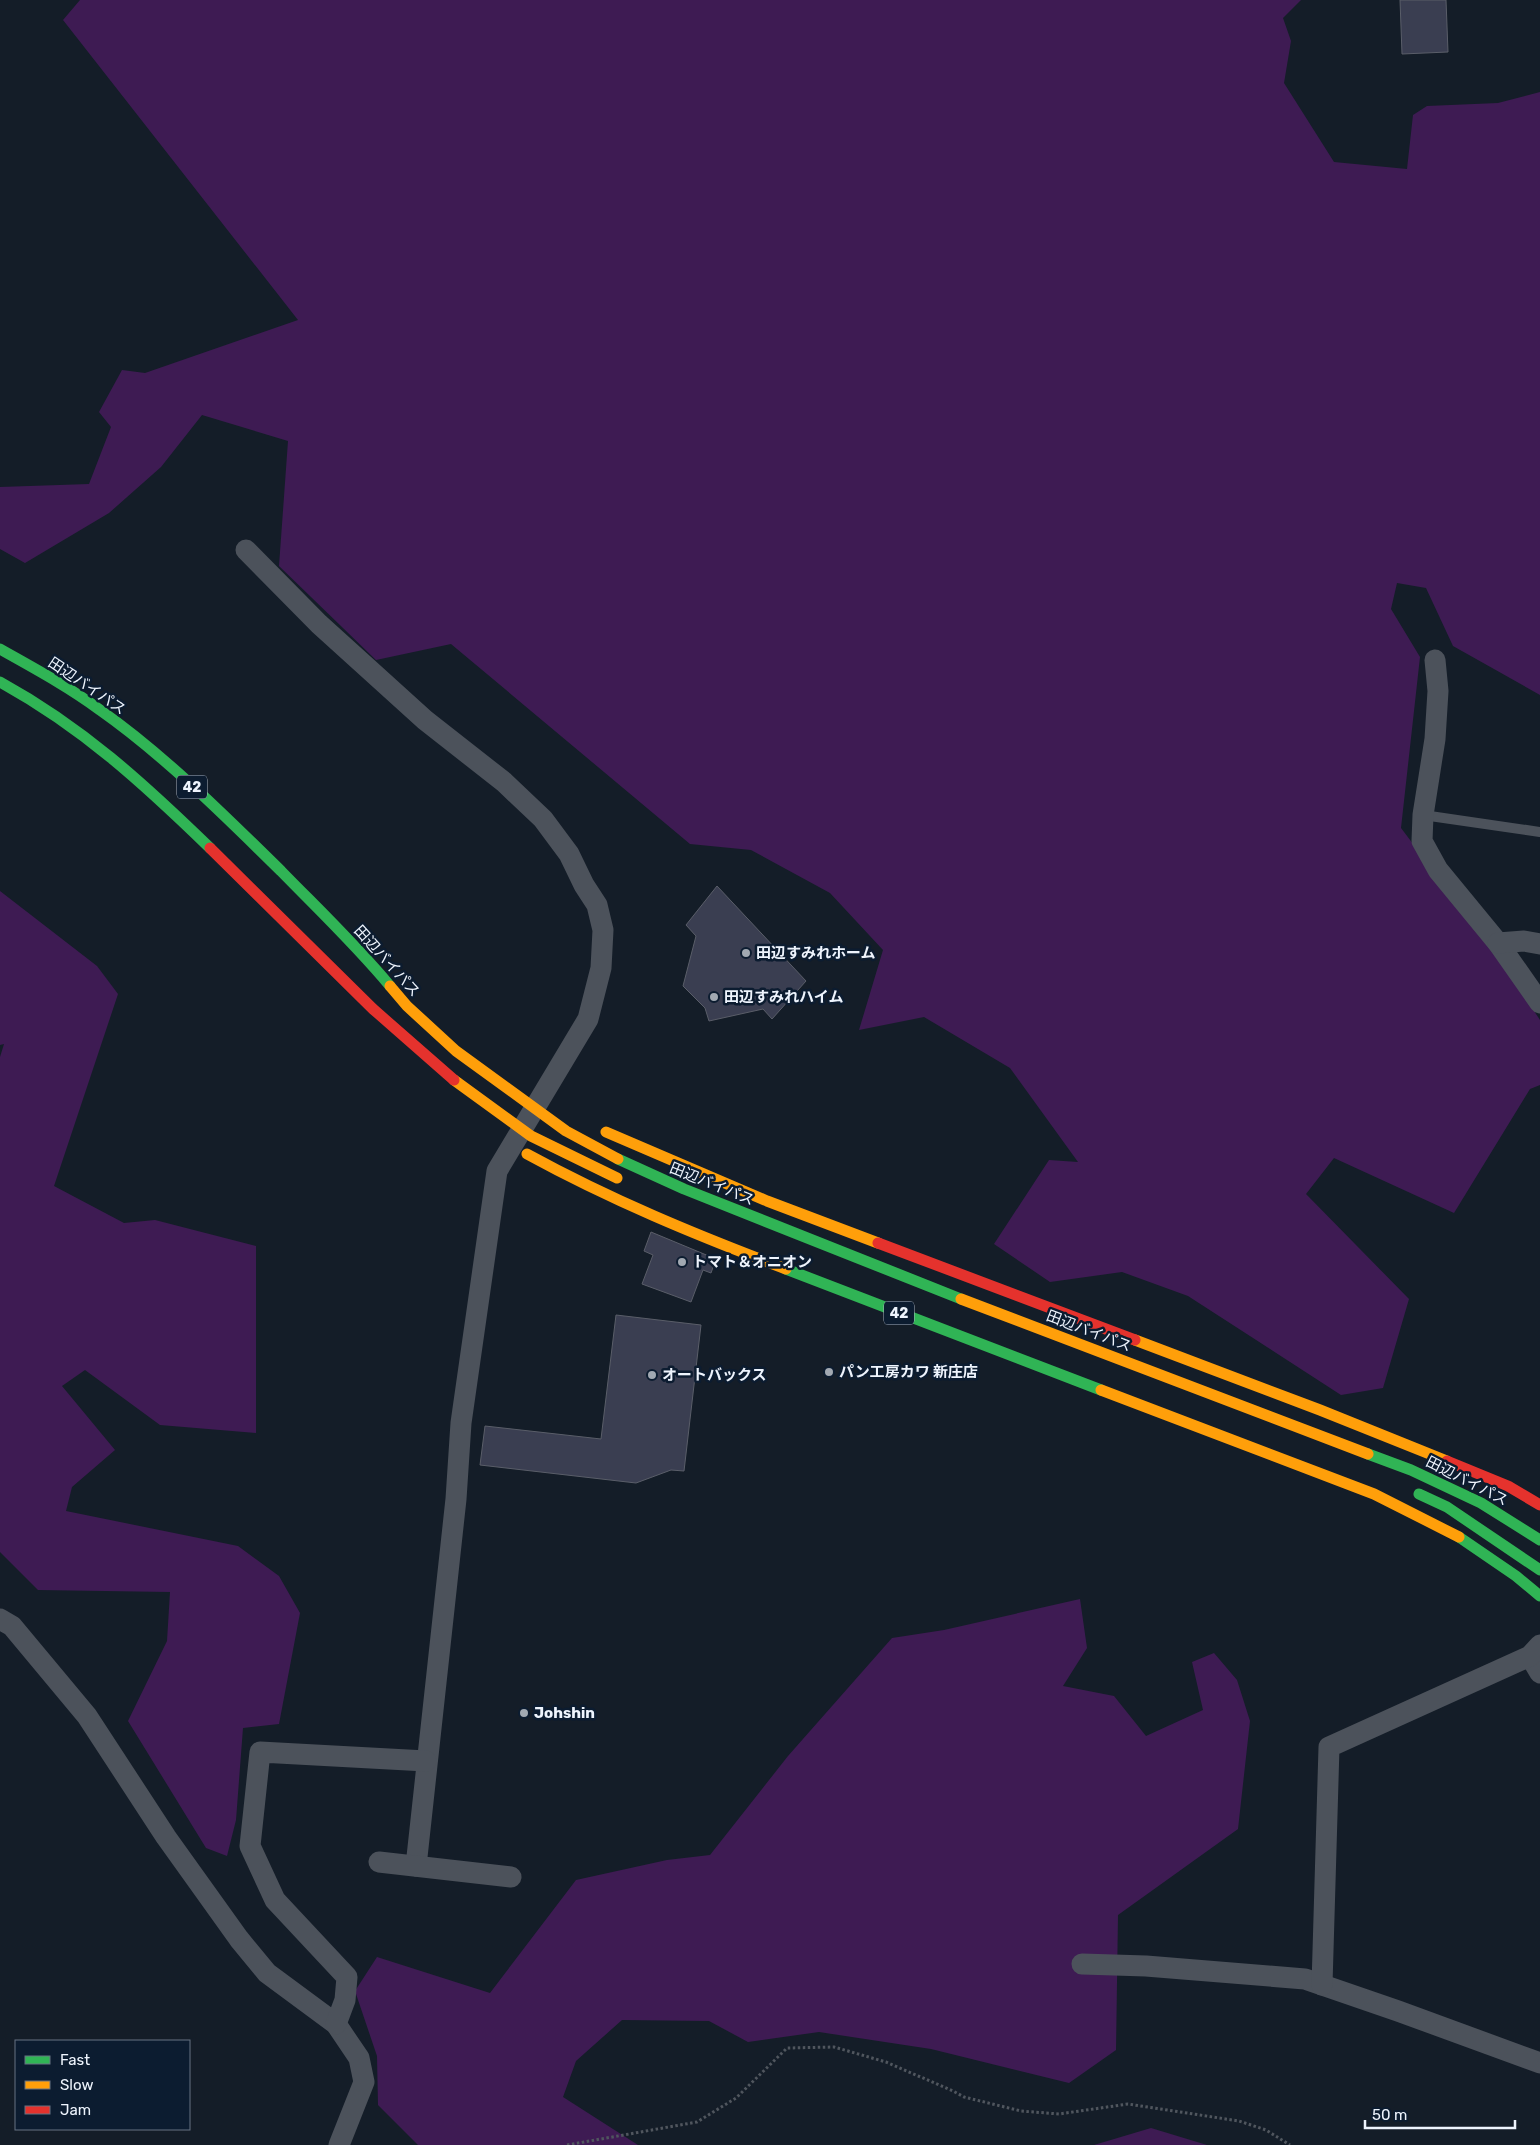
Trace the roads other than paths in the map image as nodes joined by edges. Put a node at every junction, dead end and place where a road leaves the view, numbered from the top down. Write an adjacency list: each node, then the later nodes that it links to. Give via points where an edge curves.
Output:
1 (246, 550): 14 (street, via 319,624 418,714 504,782 543,820 569,854 597,906 603,930 601,968 588,1019)
2 (0, 649): 10 (highway, 田辺バイパス / 42, via 101,710 161,759 226,817)
3 (1435, 660): 5 (street, via 1438,691 1436,739)
4 (0, 682): 9 (highway, 42, via 65,721 129,773)
5 (1423, 815): 6 (lane); 7 (street, via 1422,841 1438,870)
6 (1540, 832)
7 (1498, 943): 8 (street, via 1524,941); 12 (street)
8 (1540, 944)
9 (312, 950): 13 (highway, 42); 16 (highway, 42, via 414,1046 486,1104)
10 (362, 952): 11 (highway, 42); 14 (highway, 田辺バイパス / 42, via 407,1006 456,1050)
11 (414, 995)
12 (1540, 1002)
13 (399, 1048)
14 (540, 1098): 16 (street); 19 (highway, 田辺バイパス / 42, via 566,1131 622,1161)
15 (598, 1127): 22 (highway, via 629,1144 767,1201 1320,1410 1508,1486)
16 (514, 1138): 17 (highway, 42, via 553,1148); 25 (highway, 42, via 539,1162 680,1228 1374,1494 1454,1534); 28 (street, via 497,1171 461,1423)
17 (629, 1183)
18 (956, 1310): 19 (highway, 田辺バイパス / 42)
19 (976, 1311): 20 (highway, 田辺バイパス / 42); 23 (highway, 田辺バイパス / 42, via 1411,1470 1481,1503)
20 (993, 1324)
21 (1406, 1488): 24 (highway, via 1447,1507)
22 (1540, 1505)
23 (1540, 1540)
24 (1540, 1570)
25 (1540, 1596)
26 (0, 1619): 34 (street, via 12,1626 87,1716 166,1837 239,1939 268,1973)
27 (1537, 1658): 33 (street, via 1329,1747)
28 (426, 1761): 30 (street); 34 (street, via 260,1752 250,1846 275,1900 347,1978 345,2000)
29 (379, 1862): 30 (street)
30 (416, 1866): 31 (street)
31 (511, 1877)
32 (1082, 1964): 33 (street, via 1305,1979)
33 (1322, 1985): 35 (street)
34 (336, 2024): 36 (street, via 359,2058 364,2082)
35 (1540, 2063)
36 (339, 2145)

